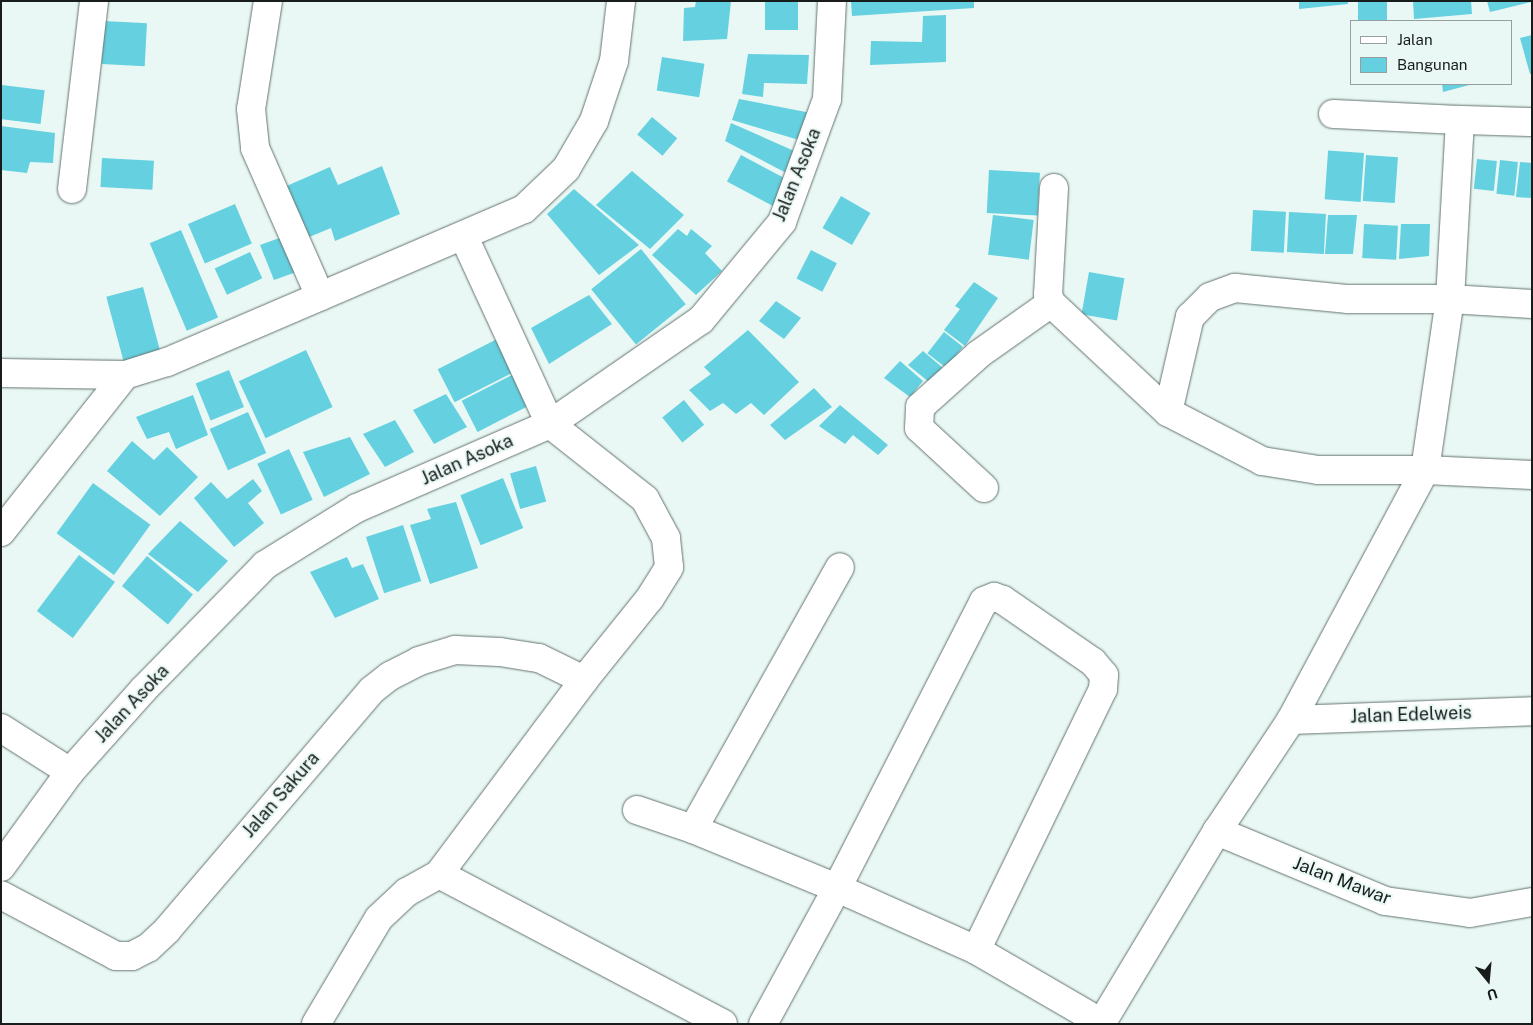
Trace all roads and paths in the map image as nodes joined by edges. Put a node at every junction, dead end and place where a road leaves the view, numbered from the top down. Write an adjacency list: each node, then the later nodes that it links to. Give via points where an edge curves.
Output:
1 (94, 1): 9 (street)
2 (268, 1): 11 (street, via 251,109 255,148)
3 (622, 1): 10 (street, via 614,61 594,121 566,169 524,209)
4 (832, 1): 18 (street, Jalan Asoka, via 827,99 782,222 701,320)
5 (1333, 114): 6 (street)
6 (1460, 120): 7 (street); 12 (street)
7 (1532, 122)
8 (1054, 188): 13 (street, via 1048,294)
9 (72, 189)
10 (464, 237): 11 (street); 18 (street)
11 (320, 296): 16 (street, via 167,362)
12 (1450, 299): 14 (street); 17 (street, via 1348,299 1235,288 1210,297 1190,317); 19 (street)
13 (1051, 303): 17 (street); 21 (street, via 979,354 920,407 919,428)
14 (1532, 304)
15 (1, 373): 16 (street)
16 (125, 375): 22 (street)
17 (1168, 412): 19 (street, via 1262,461 1318,470)
18 (550, 424): 24 (street, via 645,499 666,538 669,567 650,598); 28 (street, Jalan Asoka, via 357,508 265,565 144,689)
19 (1425, 470): 20 (street); 26 (street)
20 (1532, 475)
21 (984, 488)
22 (1, 532)
23 (840, 567): 30 (street)
24 (584, 680): 33 (street); 35 (street, Jalan Sakura, via 538,658 455,650 418,661 390,676 372,690 167,930 148,948 132,956 116,956)
25 (1532, 711): 26 (street, Jalan Edelweis)
26 (1291, 720): 31 (street)
27 (1, 728): 28 (street)
28 (70, 772): 32 (street, Jalan Asoka)
29 (637, 810): 30 (street)
30 (693, 829): 34 (street)
31 (1217, 831): 36 (street, Jalan Mawar, via 1385,901 1470,913); 38 (street)
32 (1, 867)
33 (440, 874): 39 (street, via 407,892 379,918); 40 (street)
34 (837, 888): 37 (street); 37 (street, via 984,601 994,597 1003,600 1094,662 1104,675 1103,690); 41 (street)
35 (1, 895)
36 (1532, 902)
37 (976, 950): 38 (street)
38 (1102, 1023)
39 (316, 1024)
40 (723, 1024)
41 (763, 1024)

